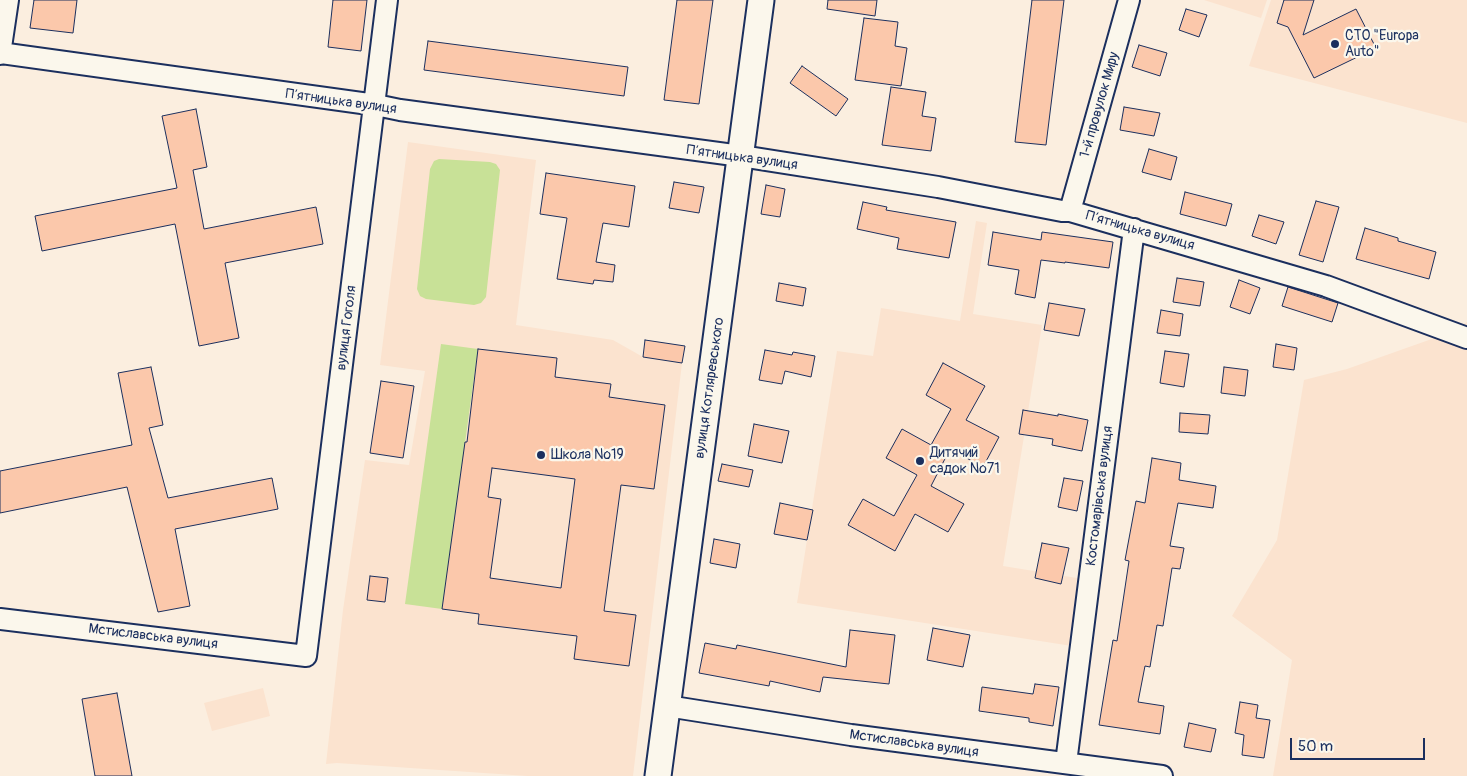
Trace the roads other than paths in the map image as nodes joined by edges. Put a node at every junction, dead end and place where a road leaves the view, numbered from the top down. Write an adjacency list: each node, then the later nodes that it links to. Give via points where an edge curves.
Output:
1 (8, 0): 5 (street)
2 (387, 0): 6 (street, вулиця Гоголя)
3 (761, 0): 7 (street, вулиця Котляревського)
4 (1129, 0): 8 (street, 1-й провулок Миру)
5 (0, 53): 6 (street, Пʼятницька вулиця)
6 (376, 105): 7 (street, Пʼятницька вулиця); 12 (street, вулиця Гоголя)
7 (741, 156): 8 (street, Пʼятницька вулиця); 13 (street, вулиця Котляревського)
8 (1070, 211): 9 (street, Пʼятницька вулиця)
9 (1134, 229): 10 (street, Пʼятницька вулиця, via 1326,286); 14 (street, Костомарівська вулиця)
10 (1467, 338)
11 (0, 620): 12 (street, Мстиславська вулиця)
12 (306, 656)
13 (667, 706): 14 (street, Мстиславська вулиця, via 851,735); 15 (street, вулиця Котляревського)
14 (1066, 763): 16 (street, Мстиславська вулиця)
15 (658, 776)
16 (1162, 776)

